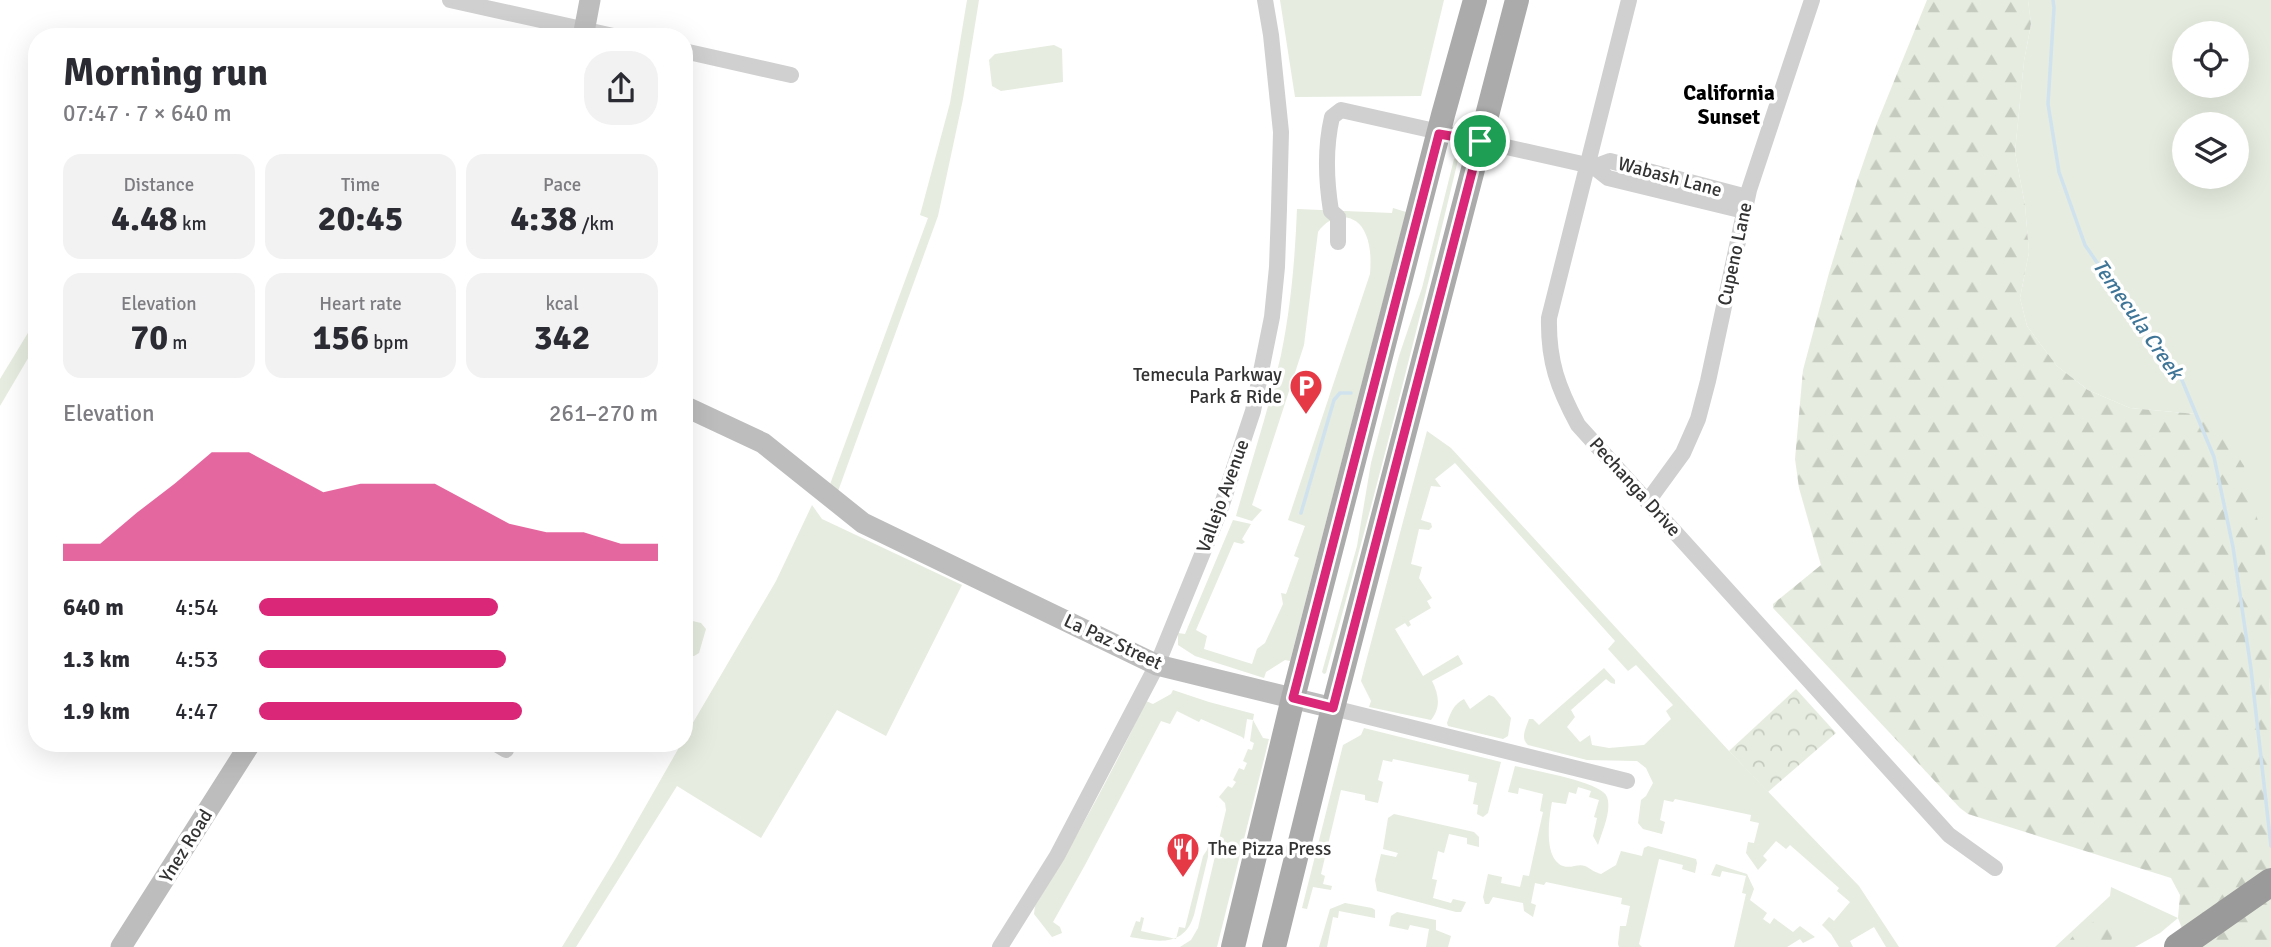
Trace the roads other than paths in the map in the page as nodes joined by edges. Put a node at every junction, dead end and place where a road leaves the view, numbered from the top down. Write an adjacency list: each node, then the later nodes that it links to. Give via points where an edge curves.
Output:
1 (450, 0): 8 (street)
2 (590, 0): 9 (main road)
3 (1265, 0): 19 (street, Vallejo Avenue, via 1281,132 1272,317 1253,411 1219,513)
4 (1475, 0): 12 (main road)
5 (1517, 0): 13 (main road)
6 (1629, 0): 14 (street, Pechanga Drive)
7 (1812, 0): 15 (street, Cupeno Lane)
8 (564, 28)
9 (585, 28)
10 (693, 53): 11 (street)
11 (792, 75)
12 (1439, 134): 13 (street, Wabash Lane); 16 (street, Wabash Lane, via 1341,110 1332,117 1327,167 1332,211 1338,217); 20 (main road)
13 (1480, 141): 14 (street, Wabash Lane); 21 (main road)
14 (1591, 166): 15 (street, Wabash Lane, via 1610,161); 18 (street, Pechanga Drive, via 1549,318 1553,370 1578,425)
15 (1746, 204): 18 (street, Cupeno Lane, via 1698,419 1683,453)
16 (1338, 242)
17 (693, 410): 19 (main road, La Paz Street, via 763,443 863,523)
18 (1648, 501): 24 (street, Pechanga Drive, via 1950,835)
19 (1157, 665): 20 (main road, La Paz Street); 28 (street, Vallejo Avenue, via 1057,856)
20 (1293, 698): 21 (main road, La Paz Street); 29 (main road)
21 (1333, 708): 23 (street, La Paz Street); 30 (main road)
22 (245, 752): 27 (main road, Ynez Road)
23 (1627, 780)
24 (1995, 868)
25 (2271, 882): 26 (highway)
26 (2181, 945)
27 (121, 947)
28 (1000, 947)
29 (1233, 947)
30 (1274, 947)

